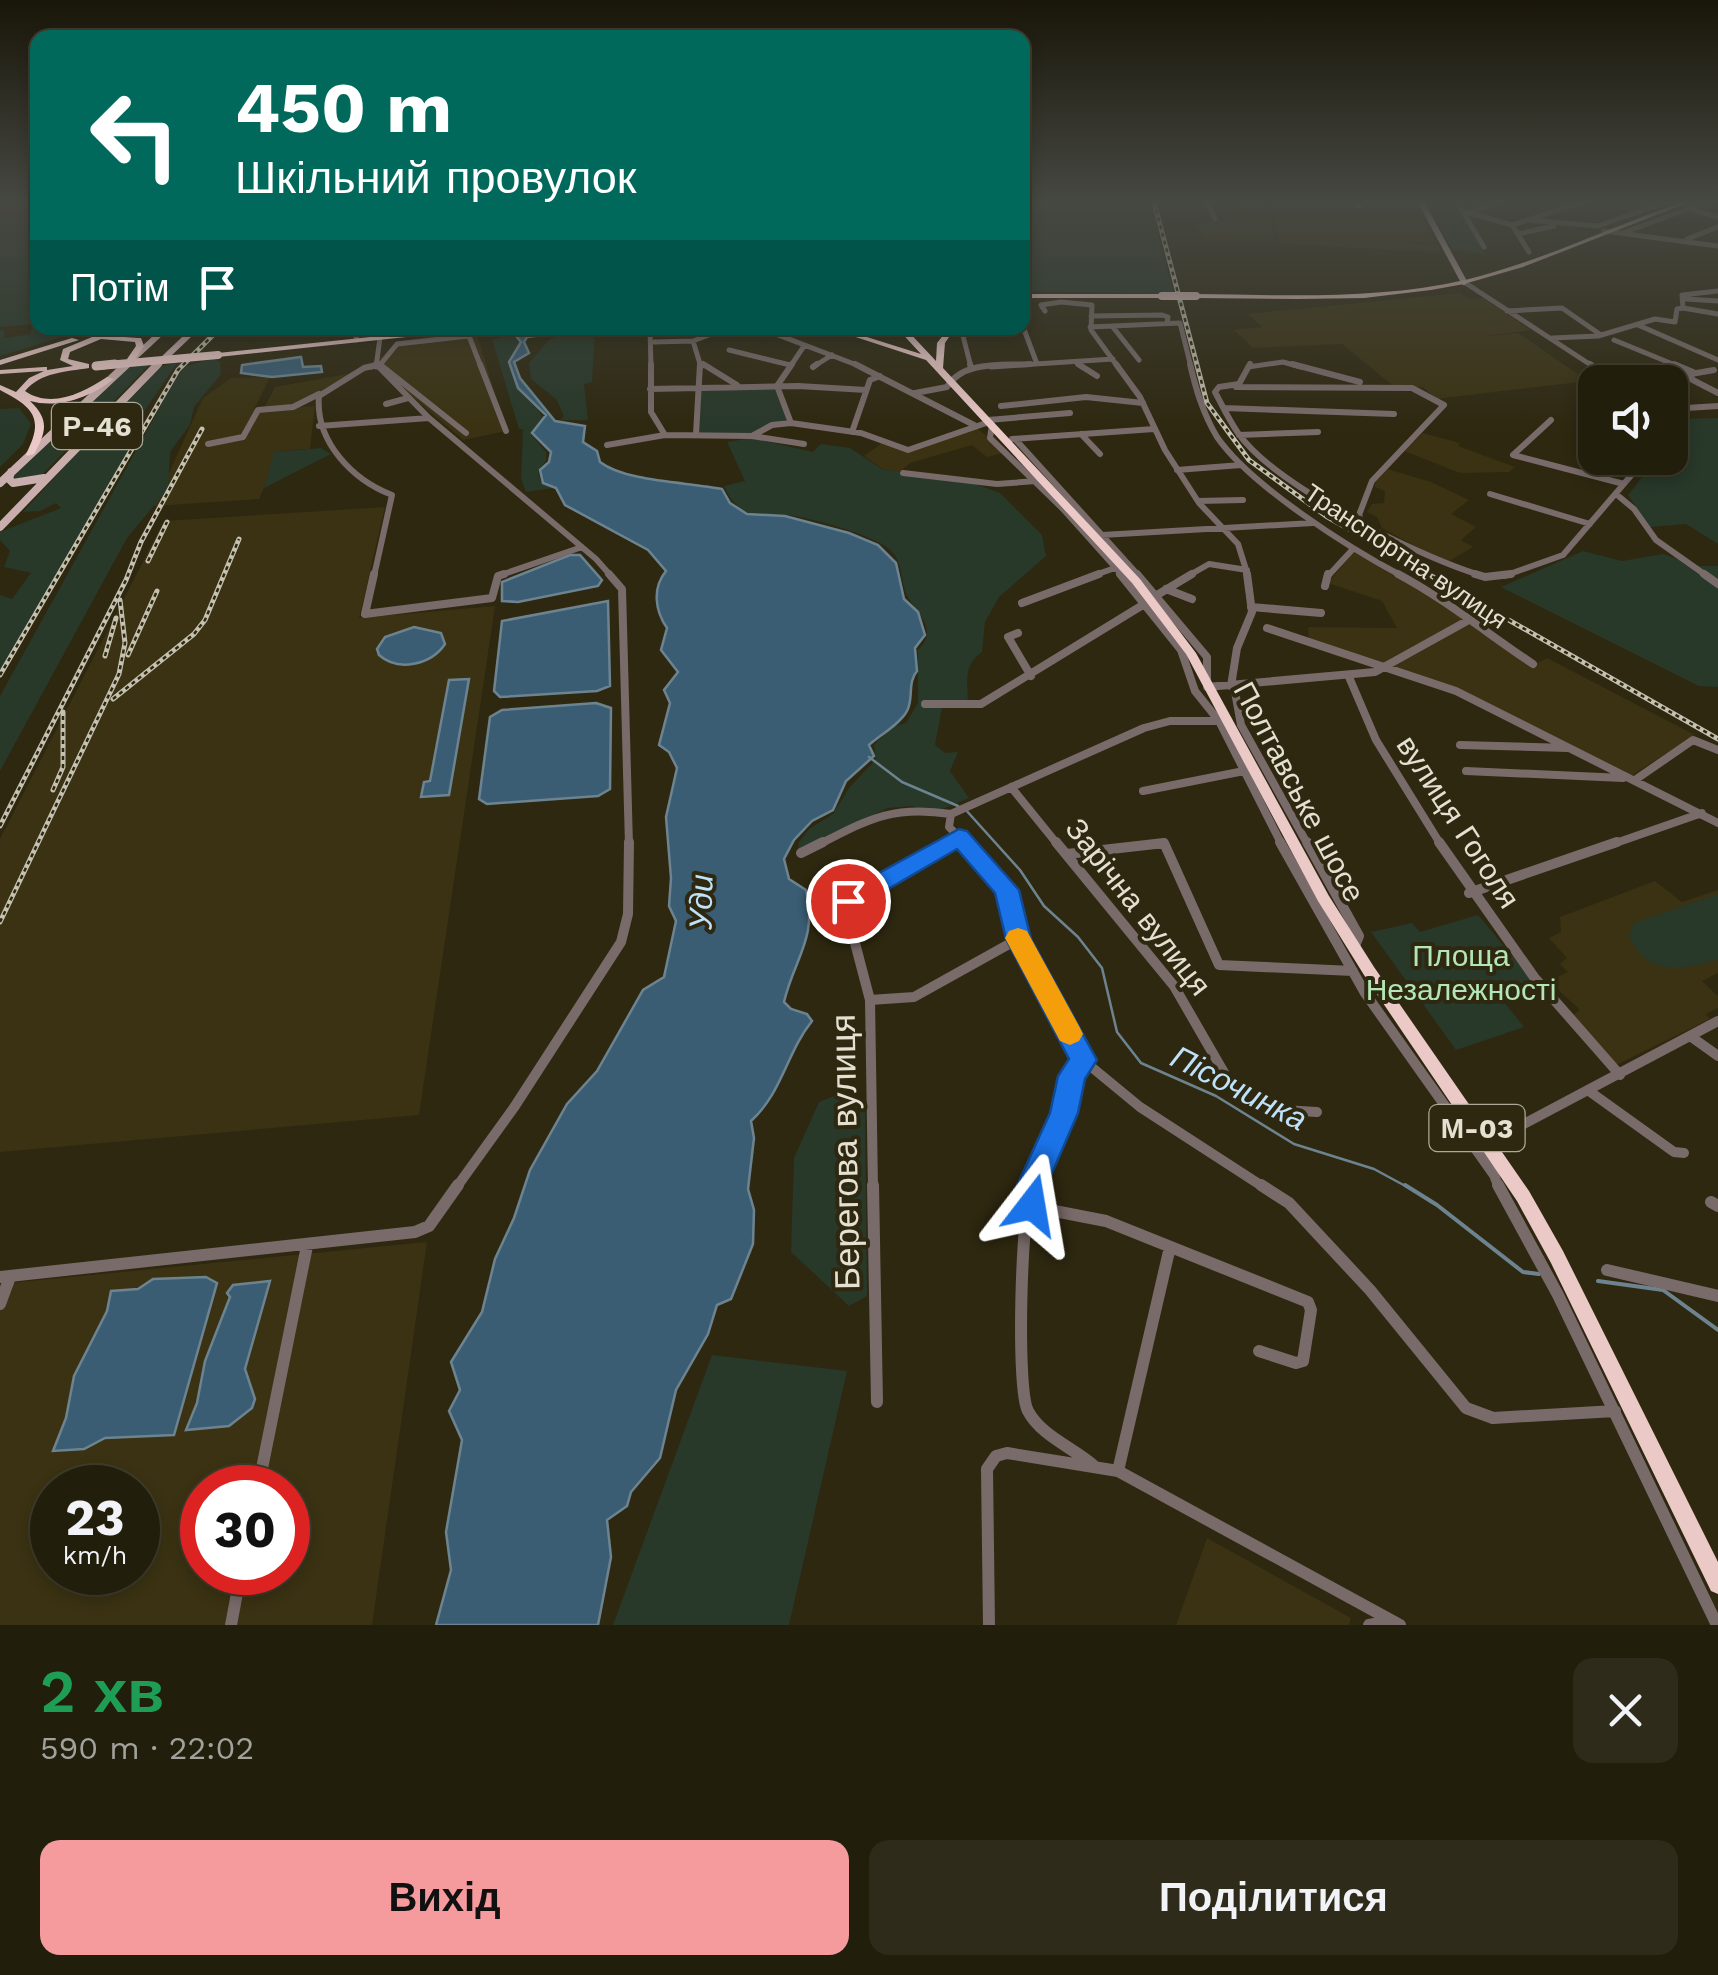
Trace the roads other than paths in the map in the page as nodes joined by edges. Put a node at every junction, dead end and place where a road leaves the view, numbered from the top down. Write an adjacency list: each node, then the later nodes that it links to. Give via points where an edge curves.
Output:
1 (1462, 278): 3 (main road)
2 (1475, 278): 3 (highway)
3 (1464, 282): 5 (highway, bridge, via 1350,296); 10 (street)
4 (1718, 291): 6 (street)
5 (1030, 296)
6 (1682, 297): 7 (street); 8 (street)
7 (1718, 302)
8 (1682, 308): 11 (street); 15 (street, via 1676,321)
9 (1045, 310): 12 (street, via 1044,303 1086,302 1093,306)
10 (1507, 310): 31 (street, via 1566,308); 34 (street)
11 (1718, 314)
12 (1091, 316): 14 (street, via 1162,315); 17 (street)
13 (1180, 322): 14 (street); 111 (street, Транспортна вулиця, via 1206,418)
14 (1167, 323): 16 (street)
15 (1635, 324): 31 (street); 41 (street)
16 (1112, 326): 17 (street); 46 (street)
17 (1090, 327): 45 (street)
18 (93, 335): 47 (highway)
19 (158, 335): 44 (main road, Р-46)
20 (189, 335): 113 (main road, Р-46)
21 (356, 335): 35 (street)
22 (406, 335): 33 (highway)
23 (652, 335): 38 (street)
24 (708, 335): 37 (street)
25 (777, 335): 39 (street)
26 (854, 335): 52 (highway, М-03)
27 (909, 335): 52 (highway)
28 (917, 335): 52 (highway, М-03)
29 (947, 335): 52 (highway)
30 (1026, 335): 50 (street)
31 (1601, 335): 34 (street)
32 (963, 336): 58 (street)
33 (377, 338): 35 (highway); 55 (street); 57 (street)
34 (1550, 338): 53 (street)
35 (356, 340): 54 (highway, bridge)
36 (1614, 340): 64 (street, via 1693,372)
37 (692, 341): 38 (street); 49 (street)
38 (654, 342): 73 (street)
39 (804, 346): 42 (street); 51 (street)
40 (729, 350): 51 (street)
41 (1697, 352): 43 (street)
42 (832, 356): 56 (street); 62 (street)
43 (1718, 357)
44 (132, 359): 54 (highway, via 138,340 100,336 64,355 66,362); 65 (main road, Р-46)
45 (1114, 359): 48 (street); 81 (street)
46 (1139, 360)
47 (0, 363)
48 (1077, 363): 50 (street); 63 (street)
49 (702, 364): 72 (street); 74 (street)
50 (1037, 364): 58 (street)
51 (790, 365): 69 (street)
52 (937, 365): 67 (highway, Полтавське шосе / М-03)
53 (1591, 365)
54 (91, 366): 60 (highway); 65 (highway, via 43,374 20,392 32,400 58,400)
55 (378, 366): 57 (street); 79 (street); 96 (street, via 397,344 469,336); 99 (street)
56 (814, 367)
57 (364, 368): 76 (street)
58 (972, 368): 67 (street)
59 (1714, 370): 61 (street)
60 (0, 372)
61 (1704, 373): 64 (street); 66 (street)
62 (880, 376): 75 (street); 77 (street)
63 (1096, 376)
64 (1689, 377): 78 (street)
65 (110, 379): 109 (main road, Р-46)
66 (1718, 379)
67 (952, 380): 77 (street); 91 (highway, Полтавське шосе / М-03)
68 (1360, 382): 70 (street, via 1268,360 1246,367)
69 (778, 386): 72 (street); 75 (street); 92 (street)
70 (1233, 387): 83 (street, via 1412,388); 85 (street, via 1216,389)
71 (0, 388): 109 (highway, via 40,418 40,437)
72 (750, 388): 74 (street)
73 (650, 389): 74 (street); 100 (street, via 654,425)
74 (699, 389): 101 (street)
75 (866, 390): 97 (street)
76 (322, 393): 94 (street); 106 (street, via 293,407 258,410 243,437)
77 (915, 393): 93 (street)
78 (1718, 393)
79 (408, 398): 80 (street); 89 (street)
80 (386, 404)
81 (1143, 404): 82 (street, via 1086,397); 95 (street)
82 (1001, 406)
83 (1445, 406): 125 (street, via 1372,481)
84 (1718, 406): 86 (street)
85 (1224, 408): 88 (street); 103 (street, Транспортна вулиця)
86 (1688, 408)
87 (1070, 413): 91 (street)
88 (1394, 414)
89 (429, 418): 94 (street); 130 (street)
90 (1551, 420): 119 (street, via 1514,455)
91 (989, 422): 93 (street); 105 (highway, Полтавське шосе / М-03); 117 (street, via 990,438)
92 (791, 423): 97 (street); 104 (street)
93 (974, 424): 97 (street, via 908,450)
94 (319, 426): 130 (street, via 369,486 392,494 365,614 492,598 498,576)
95 (1154, 429): 102 (street); 112 (street)
96 (506, 431)
97 (852, 432)
98 (1318, 432): 103 (street)
99 (466, 433)
100 (665, 434): 101 (street); 108 (street)
101 (696, 434): 104 (street)
102 (1081, 434): 105 (street); 110 (street)
103 (1238, 435): 125 (street, Транспортна вулиця, via 1290,481)
104 (752, 436): 107 (street)
105 (1010, 439): 129 (street); 150 (highway, Полтавське шосе / М-03, via 1173,626)
106 (208, 444)
107 (804, 444)
108 (607, 445)
109 (30, 454): 114 (main road, Р-46)
110 (1100, 454)
111 (1241, 464): 112 (street); 124 (street, Транспортна вулиця)
112 (1177, 470): 123 (street)
113 (54, 471): 114 (main road, via 22,483 10,481); 127 (main road, Р-46)
114 (11, 472): 118 (main road, Р-46)
115 (903, 473): 117 (street, via 998,484)
116 (1632, 475): 119 (street)
117 (1036, 481): 132 (street)
118 (0, 483)
119 (1624, 484): 121 (street)
120 (1490, 494): 126 (street)
121 (1616, 494): 126 (street); 134 (street, via 1659,543)
122 (1244, 500): 123 (street)
123 (1198, 501): 128 (street)
124 (1313, 523): 128 (street); 131 (street, Транспортна вулиця)
125 (1362, 523): 126 (street, Транспортна вулиця, via 1440,564 1496,578 1563,555)
126 (1590, 524)
127 (0, 527)
128 (1224, 527): 129 (street); 133 (street)
129 (1102, 534): 137 (street)
130 (582, 547): 184 (street, via 616,578 626,610 630,868 621,942 430,1226)
131 (1352, 550): 135 (street); 143 (street, Транспортна вулиця, via 1418,584)
132 (1116, 568): 139 (street); 140 (street)
133 (1247, 570): 136 (street, via 1211,563); 141 (street)
134 (1718, 584)
135 (1325, 586)
136 (1166, 589): 137 (street); 138 (street)
137 (1157, 594): 150 (street, via 1207,657)
138 (1192, 599)
139 (1022, 603)
140 (1146, 603): 148 (street); 150 (street)
141 (1251, 607): 142 (street); 151 (street)
142 (1321, 613)
143 (1467, 621): 146 (street, Транспортна вулиця); 147 (street)
144 (1267, 628): 147 (street)
145 (1018, 633): 148 (street, via 1008,637)
146 (1532, 664)
147 (1383, 666): 149 (street); 155 (street, via 1456,691)
148 (1031, 676): 152 (street, via 973,706)
149 (1348, 677): 151 (street); 168 (street, вулиця Гоголя, via 1364,722)
150 (1204, 685): 151 (street); 153 (street); 171 (highway, Полтавське шосе / М-03)
151 (1232, 686): 171 (street, via 1241,725 1359,936)
152 (924, 704)
153 (1219, 721): 157 (street); 160 (street, via 1154,724)
154 (1460, 746): 155 (street)
155 (1568, 748): 159 (street)
156 (1718, 750): 159 (street, via 1693,740)
157 (1244, 770): 161 (street); 172 (street)
158 (1466, 772): 159 (street)
159 (1632, 779): 163 (street)
160 (1011, 788): 162 (street); 167 (street, Зарічна вулиця)
161 (1143, 790)
162 (958, 810): 165 (street, via 949,827); 166 (street, via 886,809)
163 (1702, 814): 164 (street); 168 (street)
164 (1718, 823)
165 (959, 837): 169 (street); 170 (street, via 1006,890)
166 (801, 853)
167 (1067, 854): 172 (street, via 1164,843 1219,964); 180 (street, Зарічна вулиця, via 1174,986 1234,1090 1264,1109)
168 (1469, 893): 178 (street, вулиця Гоголя)
169 (845, 905): 173 (street, Берегова вулиця)
170 (1018, 939): 173 (street, via 914,998); 177 (street)
171 (1354, 948): 181 (highway, Полтавське шосе / М-03)
172 (1353, 971): 192 (street, via 1494,1175)
173 (870, 1000): 191 (street, Берегова вулиця)
174 (1718, 1020): 175 (street)
175 (1690, 1036): 176 (street); 178 (street)
176 (1718, 1056)
177 (1083, 1060): 183 (street); 192 (street, via 1140,1107 1289,1203 1466,1408 1492,1418)
178 (1620, 1075): 179 (street)
179 (1590, 1091): 181 (street); 182 (street)
180 (1318, 1112)
181 (1488, 1143): 192 (highway, Полтавське шосе / М-03, via 1557,1257)
182 (1684, 1153)
183 (1029, 1202): 185 (street); 194 (street, via 1022,1275 1026,1411)
184 (308, 1246): 187 (street); 193 (street)
185 (1170, 1247): 190 (street, via 1308,1302 1303,1362); 195 (street)
186 (1607, 1270): 188 (street)
187 (5, 1277): 189 (street)
188 (1718, 1296)
189 (0, 1304)
190 (1259, 1350)
191 (877, 1402)
192 (1622, 1410): 196 (highway, Полтавське шосе / М-03); 202 (street, via 1656,1508)
193 (263, 1465)
194 (1095, 1466): 195 (street); 200 (street, via 1007,1454 989,1464)
195 (1118, 1471): 198 (street)
196 (1718, 1584)
197 (237, 1595): 199 (street)
198 (1397, 1623): 201 (street)
199 (231, 1625)
200 (989, 1625)
201 (1369, 1625)
202 (1716, 1625)

